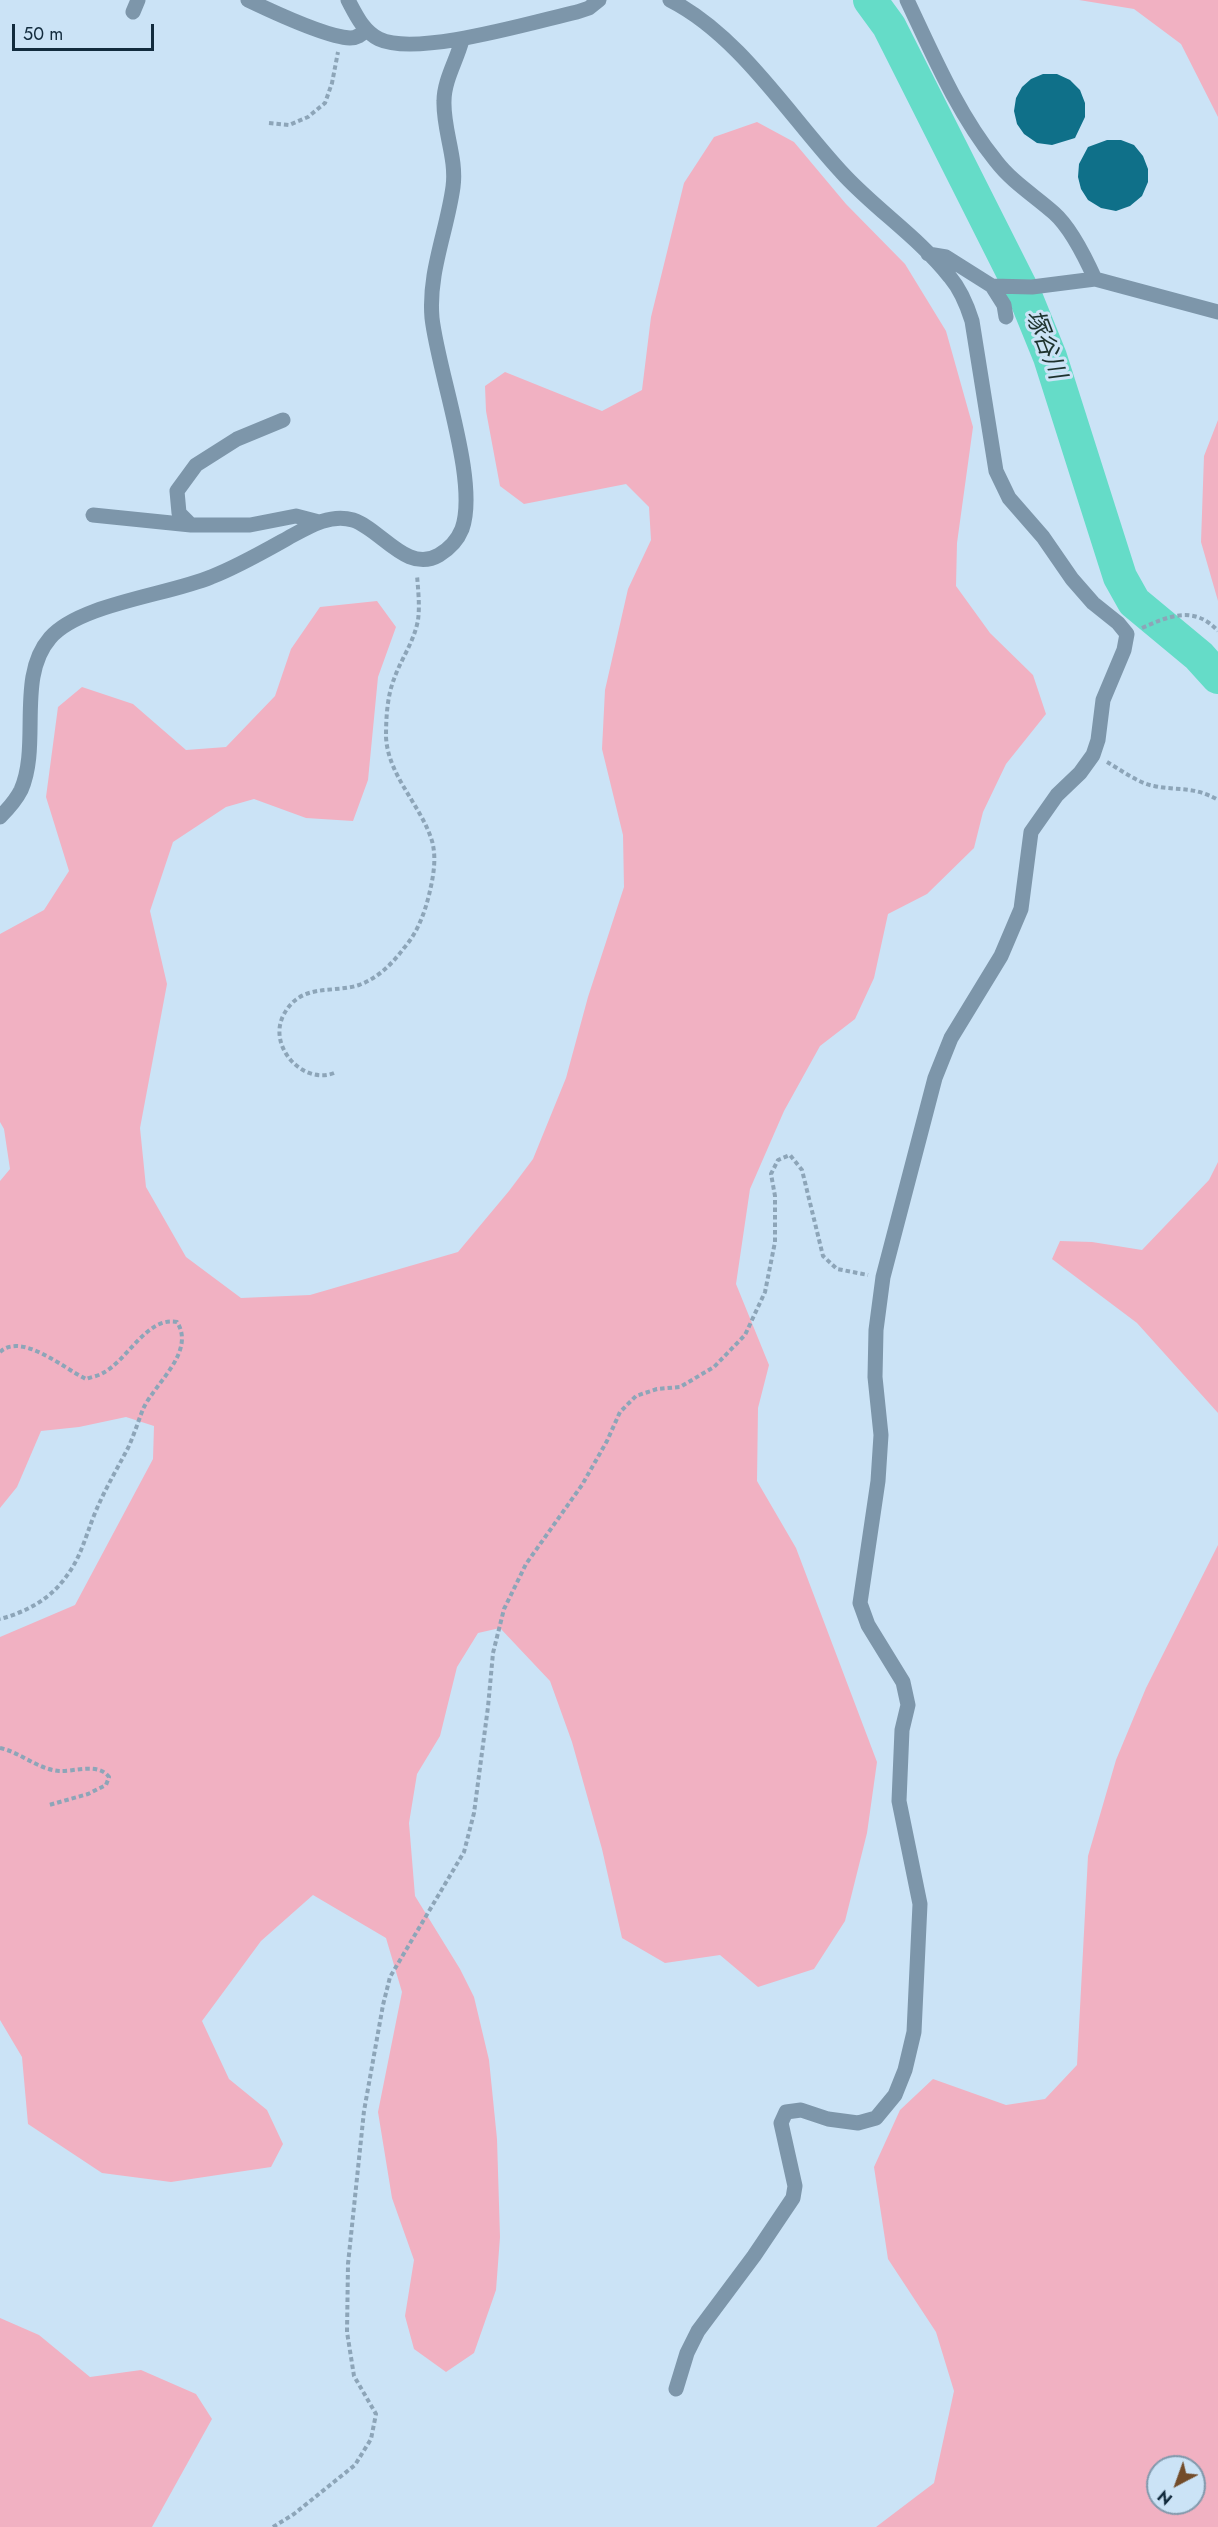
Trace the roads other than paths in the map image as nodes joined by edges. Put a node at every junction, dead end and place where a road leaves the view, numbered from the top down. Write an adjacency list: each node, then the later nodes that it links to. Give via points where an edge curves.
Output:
1 (248, 0): 6 (street, via 342,36 360,36)
2 (348, 0): 6 (street)
3 (599, 0): 7 (street, via 577,12)
4 (670, 0): 8 (street, via 719,33 846,177)
5 (907, 0): 9 (street, via 970,125 997,163 1056,214 1084,254)
6 (366, 30): 7 (street, via 396,44)
7 (462, 40): 15 (street, via 444,99 453,183 432,280 437,349 463,472 466,510 461,531 448,550 434,558 415,559 353,520 330,518)
8 (928, 254): 10 (street, via 946,257); 18 (street, via 950,276 972,321 996,471 1009,498 1086,595 1127,634 1103,700 1094,754 1057,795 1031,832 1021,909 1001,956 951,1038 935,1078 883,1276 876,1330 875,1377 881,1435 878,1481 860,1603 868,1625 903,1682 908,1705 902,1730 899,1801 920,1904 914,2032 905,2070 895,2096 876,2118 858,2123 801,2110 786,2112 781,2123 795,2186 793,2198 699,2331 687,2353)
9 (1095, 279): 10 (street, via 1032,287); 11 (street)
10 (992, 286): 12 (street, via 1004,305)
11 (1218, 312)
12 (1006, 317)
13 (283, 420): 16 (street, via 237,439 196,465 177,491 179,513)
14 (93, 515): 16 (street)
15 (319, 522): 16 (street, via 296,516 250,525); 17 (street, via 210,578 78,616 50,638 38,660 33,686 22,789)
16 (191, 525)
17 (0, 817)
18 (676, 2389)

